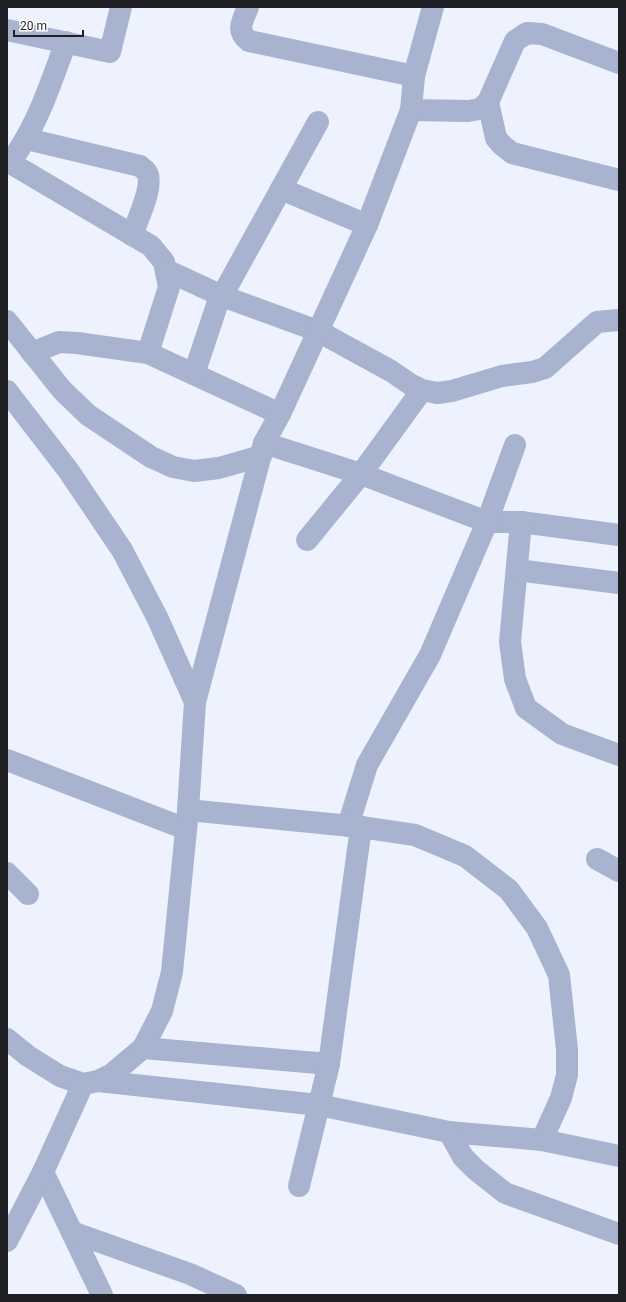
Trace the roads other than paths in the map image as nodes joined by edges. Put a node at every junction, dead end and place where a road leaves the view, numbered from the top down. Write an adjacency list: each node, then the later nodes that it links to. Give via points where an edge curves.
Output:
1 (121, 7): 5 (street, via 110,52)
2 (248, 7): 7 (street, via 241,30 243,37 249,41)
3 (433, 7): 7 (street)
4 (7, 30): 5 (street)
5 (66, 42): 11 (street, via 44,102)
6 (619, 63): 8 (street, via 542,34 527,33 515,41)
7 (414, 76): 9 (street)
8 (488, 102): 9 (street, via 480,108 468,111); 13 (street, via 496,138 512,153)
9 (411, 110): 15 (street)
10 (318, 122): 14 (street)
11 (26, 139): 12 (street); 16 (street, via 140,166 147,172 148,192)
12 (9, 162): 16 (street)
13 (619, 180)
14 (281, 189): 15 (street); 18 (street)
15 (367, 225): 21 (street)
16 (132, 235): 17 (street, via 152,246 164,262)
17 (166, 270): 18 (street); 23 (street, via 169,287)
18 (222, 296): 21 (street); 24 (street)
19 (619, 320): 25 (street, via 597,322 545,368 437,393)
20 (7, 321): 22 (street)
21 (318, 331): 25 (street); 27 (street)
22 (32, 353): 23 (street, via 59,342); 29 (street, via 62,390 88,415 151,457 173,467 194,471 219,468)
23 (148, 354): 24 (street)
24 (194, 374): 27 (street)
25 (422, 390): 30 (street)
26 (7, 391): 37 (street, via 68,470 122,550 157,617)
27 (280, 414): 29 (street)
28 (515, 445): 31 (street)
29 (262, 449): 30 (street); 37 (street)
30 (362, 474): 31 (street); 34 (street)
31 (487, 522): 32 (street); 41 (street, via 430,655 367,765)
32 (521, 522): 33 (street); 35 (street)
33 (619, 535)
34 (307, 540)
35 (517, 570): 36 (street); 38 (street, via 510,642 515,679 526,708 562,734)
36 (619, 583)
37 (195, 702): 40 (street)
38 (619, 755)
39 (7, 760): 40 (street)
40 (187, 820): 41 (street); 47 (street, via 172,972 162,1011)
41 (355, 826): 50 (street); 54 (street, via 415,835 465,856 509,890 537,928 559,975 567,1050 566,1075 561,1098)
42 (597, 859): 43 (street)
43 (619, 871)
44 (7, 873): 45 (street)
45 (28, 894)
46 (7, 1039): 49 (street)
47 (143, 1048): 50 (street); 51 (street, via 112,1074)
48 (7, 1054): 49 (street)
49 (28, 1056): 51 (street, via 60,1076)
50 (329, 1064): 52 (street)
51 (90, 1083): 52 (street); 56 (street)
52 (319, 1105): 53 (street); 57 (street)
53 (449, 1132): 54 (street); 59 (street, via 463,1157 505,1193)
54 (542, 1140): 55 (street)
55 (619, 1156)
56 (43, 1172): 58 (street); 60 (street)
57 (299, 1186)
58 (72, 1232): 61 (street); 62 (street, via 190,1274)
59 (619, 1234)
60 (8, 1237)
61 (102, 1295)
62 (236, 1295)

